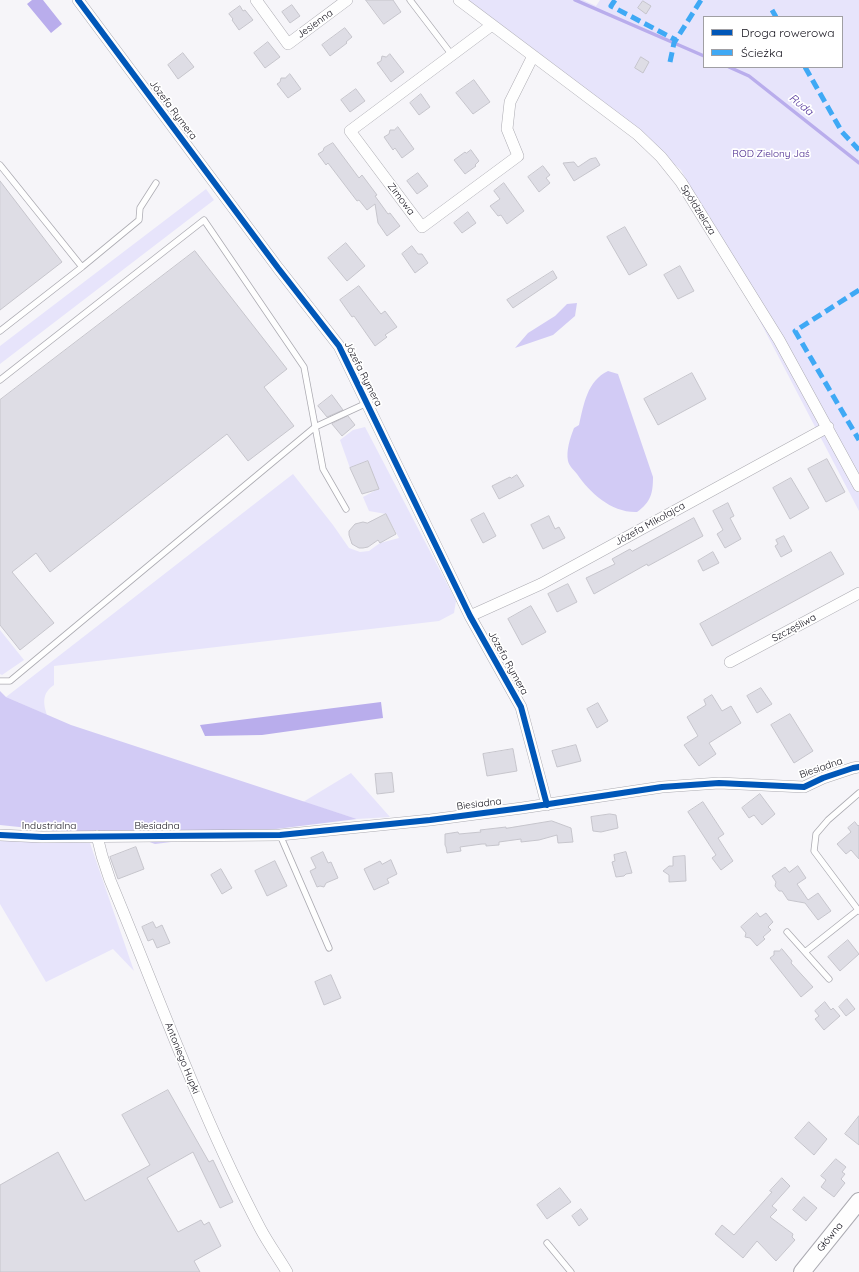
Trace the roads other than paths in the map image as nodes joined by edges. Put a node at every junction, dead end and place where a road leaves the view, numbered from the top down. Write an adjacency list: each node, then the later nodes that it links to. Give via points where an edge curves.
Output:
1 (78, 0): 14 (street, Józefa Rymera, via 339,346)
2 (256, 0): 3 (street, Jesienna, via 288,44)
3 (347, 0)
4 (410, 0): 7 (lane)
5 (459, 0): 6 (street, Spółdzielcza)
6 (492, 25): 7 (street, Zimowa); 8 (street, Spółdzielcza)
7 (452, 55): 8 (street, Zimowa, via 350,131 422,227 518,156 507,128 510,102)
8 (533, 56): 16 (street, Spółdzielcza, via 637,134 661,157 681,182 779,340)
9 (0, 165): 11 (lane)
10 (156, 183): 11 (lane, via 140,208 139,220)
11 (82, 267): 12 (lane)
12 (0, 331)
13 (0, 380): 15 (lane, via 204,220 304,367)
14 (367, 403): 15 (lane); 20 (street, Józefa Rymera)
15 (315, 427): 18 (lane, via 323,469); 22 (lane, via 10,680)
16 (828, 427): 17 (street, Spółdzielcza); 20 (street, Józefa Mikołajca, via 541,584)
17 (859, 486)
18 (346, 509)
19 (859, 593): 21 (street, Szczęśliwa)
20 (470, 616): 25 (street, Józefa Rymera, via 521,708)
21 (730, 662)
22 (0, 682)
23 (859, 767): 25 (street, Biesiadna, via 804,787 719,783 669,786)
24 (859, 794): 29 (lane, via 828,820 816,834 814,851)
25 (547, 805): 27 (street, Biesiadna)
26 (0, 835): 28 (street, Industrialna)
27 (280, 835): 28 (street, Biesiadna); 31 (lane)
28 (97, 836): 36 (street, Antoniego Hupki, via 110,880 188,1074 257,1222)
29 (858, 910): 32 (lane)
30 (787, 932): 32 (lane)
31 (329, 948)
32 (805, 952): 33 (lane)
33 (829, 979)
34 (859, 1202): 38 (street, Główna)
35 (547, 1242): 37 (lane)
36 (287, 1272)
37 (571, 1272)
38 (802, 1272)

